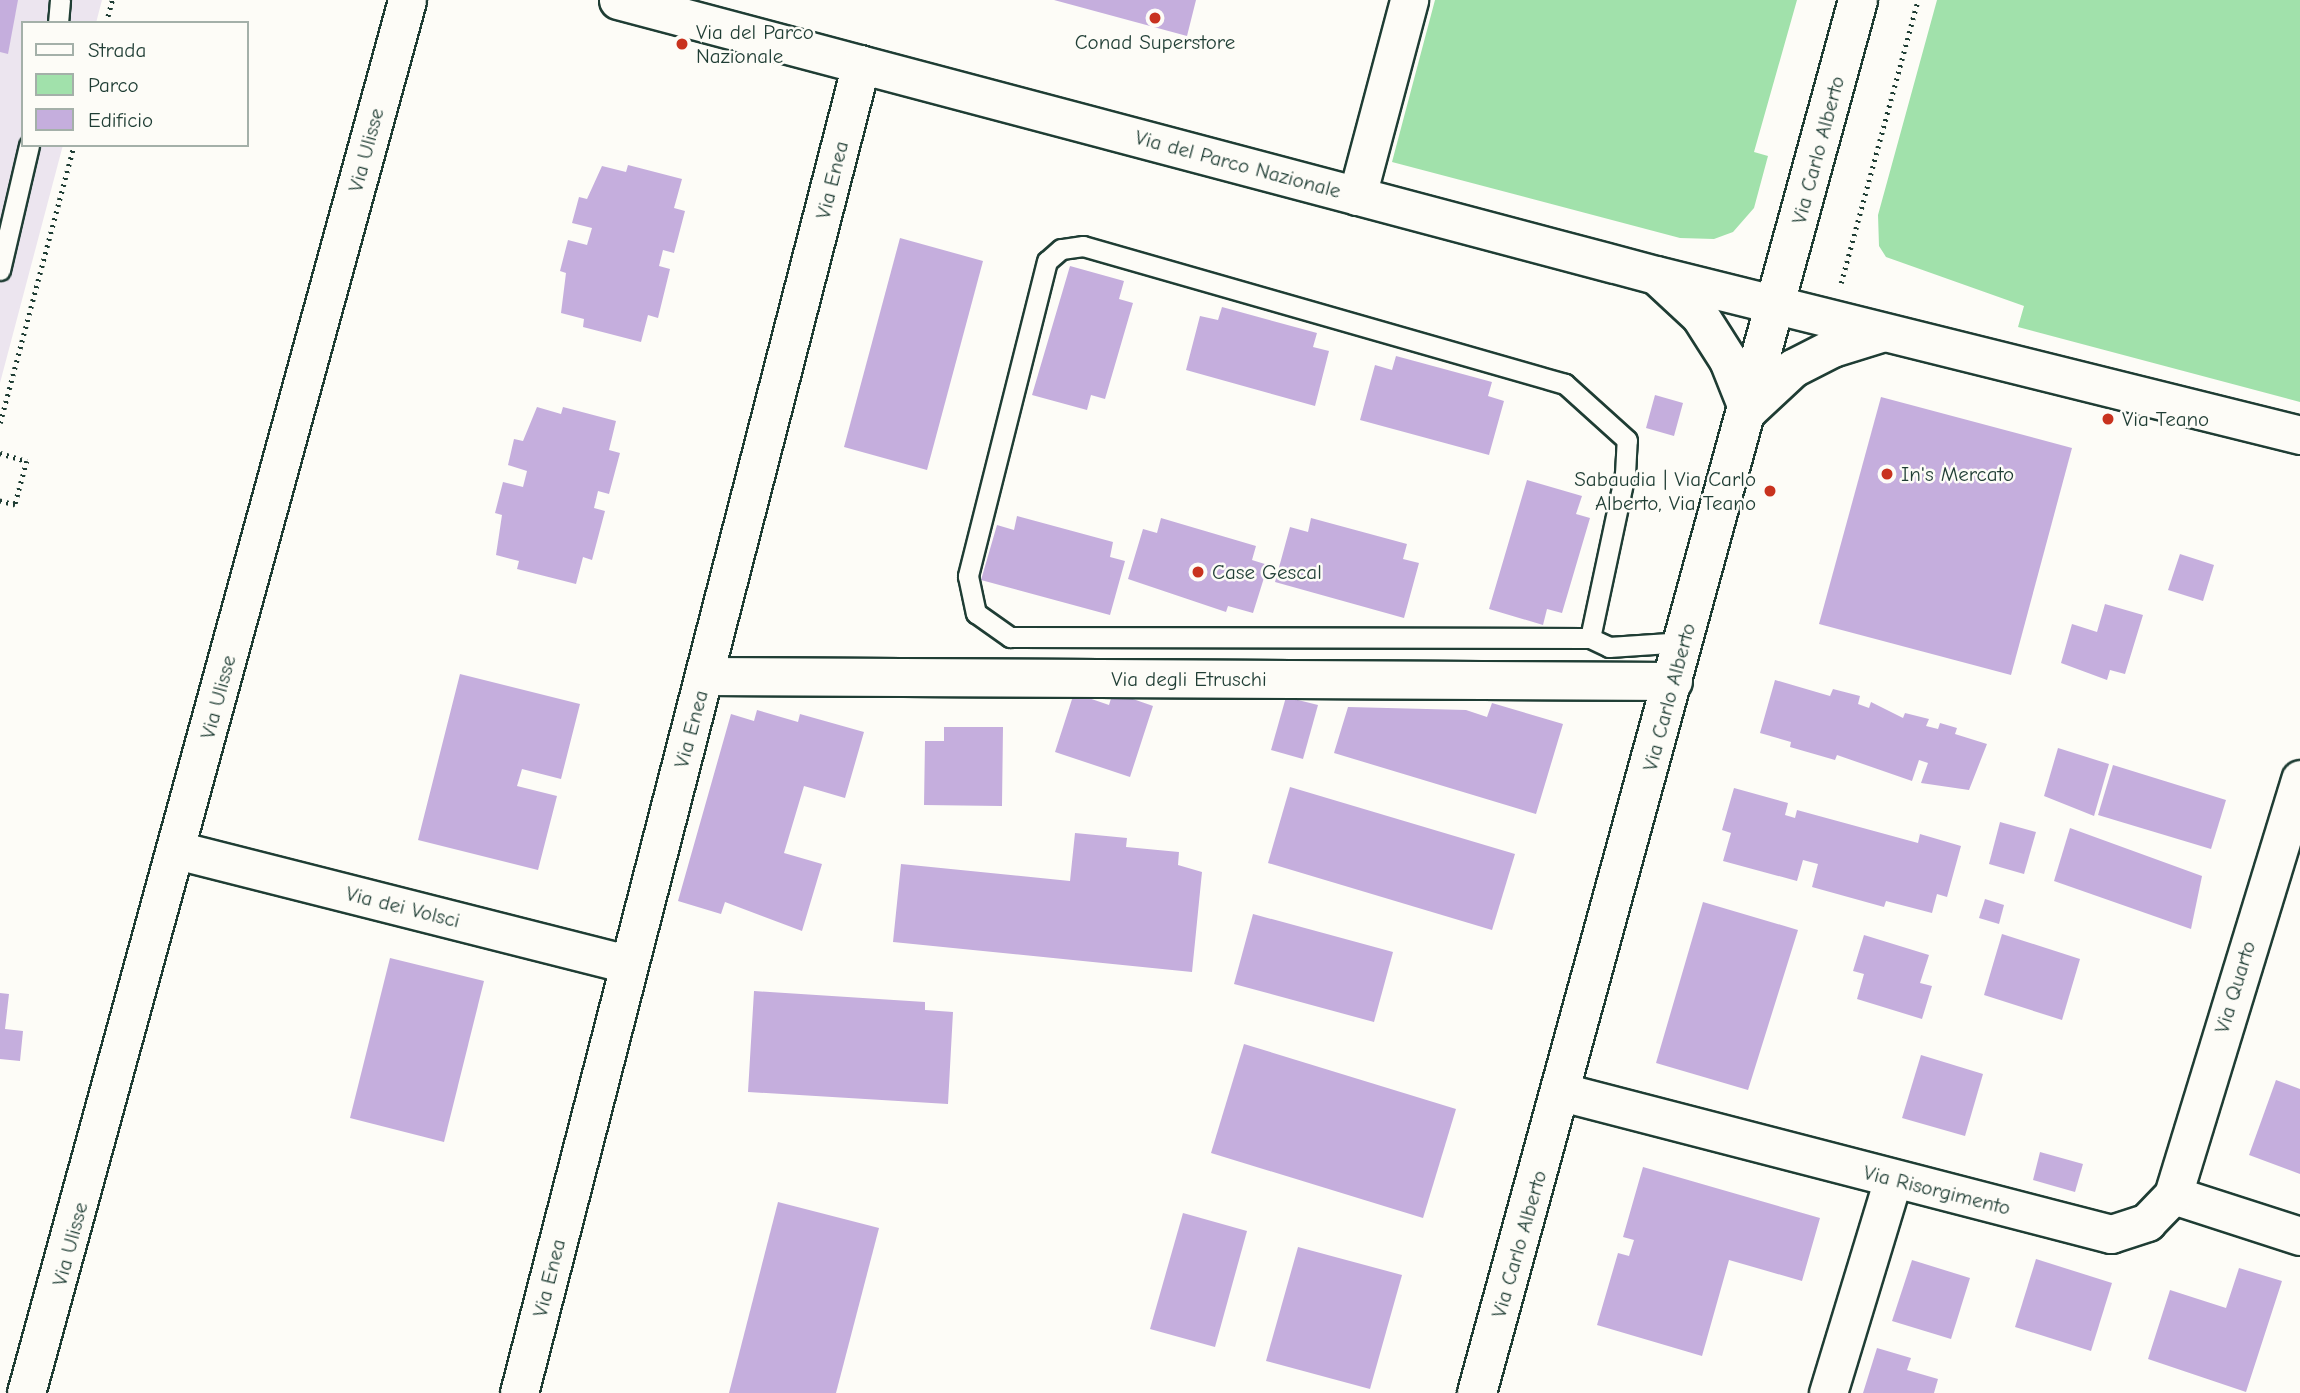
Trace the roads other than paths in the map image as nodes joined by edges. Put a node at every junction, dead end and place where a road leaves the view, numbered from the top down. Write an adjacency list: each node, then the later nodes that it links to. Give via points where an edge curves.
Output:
1 (61, 0): 6 (lane)
2 (407, 0): 21 (street, Via Ulisse)
3 (618, 0): 7 (street, Via del Parco Nazionale)
4 (1409, 0): 9 (street)
5 (1858, 0): 12 (street, Via Carlo Alberto)
6 (58, 21)
7 (861, 64): 9 (street, Via del Parco Nazionale); 18 (street, Via Enea)
8 (29, 147): 10 (lane)
9 (1357, 196): 11 (street, Via del Parco Nazionale)
10 (0, 270)
11 (1656, 275): 12 (street, Via del Parco Nazionale); 14 (street, Via del Parco Nazionale, via 1700,316 1728,360)
12 (1776, 305): 13 (street); 14 (street, Via Carlo Alberto)
13 (1885, 331): 14 (street, via 1832,348 1793,368); 15 (street)
14 (1748, 410): 17 (street, Via Carlo Alberto)
15 (2300, 435)
16 (1590, 638): 16 (lane, via 1625,474 1627,439 1565,384 1083,246 1061,249 1047,261 968,576 976,614 1010,637); 17 (lane, via 1609,647)
17 (1684, 642): 19 (street, Via Carlo Alberto)
18 (705, 676): 19 (street, Via degli Etruschi); 22 (street, Via Enea)
19 (1673, 681): 23 (street, Via Carlo Alberto)
20 (2300, 779): 25 (street, Via Quarto)
21 (177, 850): 22 (street, Via dei Volsci); 27 (street, Via Ulisse)
22 (629, 964): 28 (street, Via Enea)
23 (1562, 1092): 24 (street, Via Risorgimento); 29 (street, Via Carlo Alberto)
24 (1893, 1179): 25 (street, Via Risorgimento, via 2111,1234 2147,1222); 30 (street)
25 (2173, 1195): 26 (street)
26 (2300, 1236)
27 (26, 1393)
28 (519, 1393)
29 (1478, 1393)
30 (1828, 1393)

